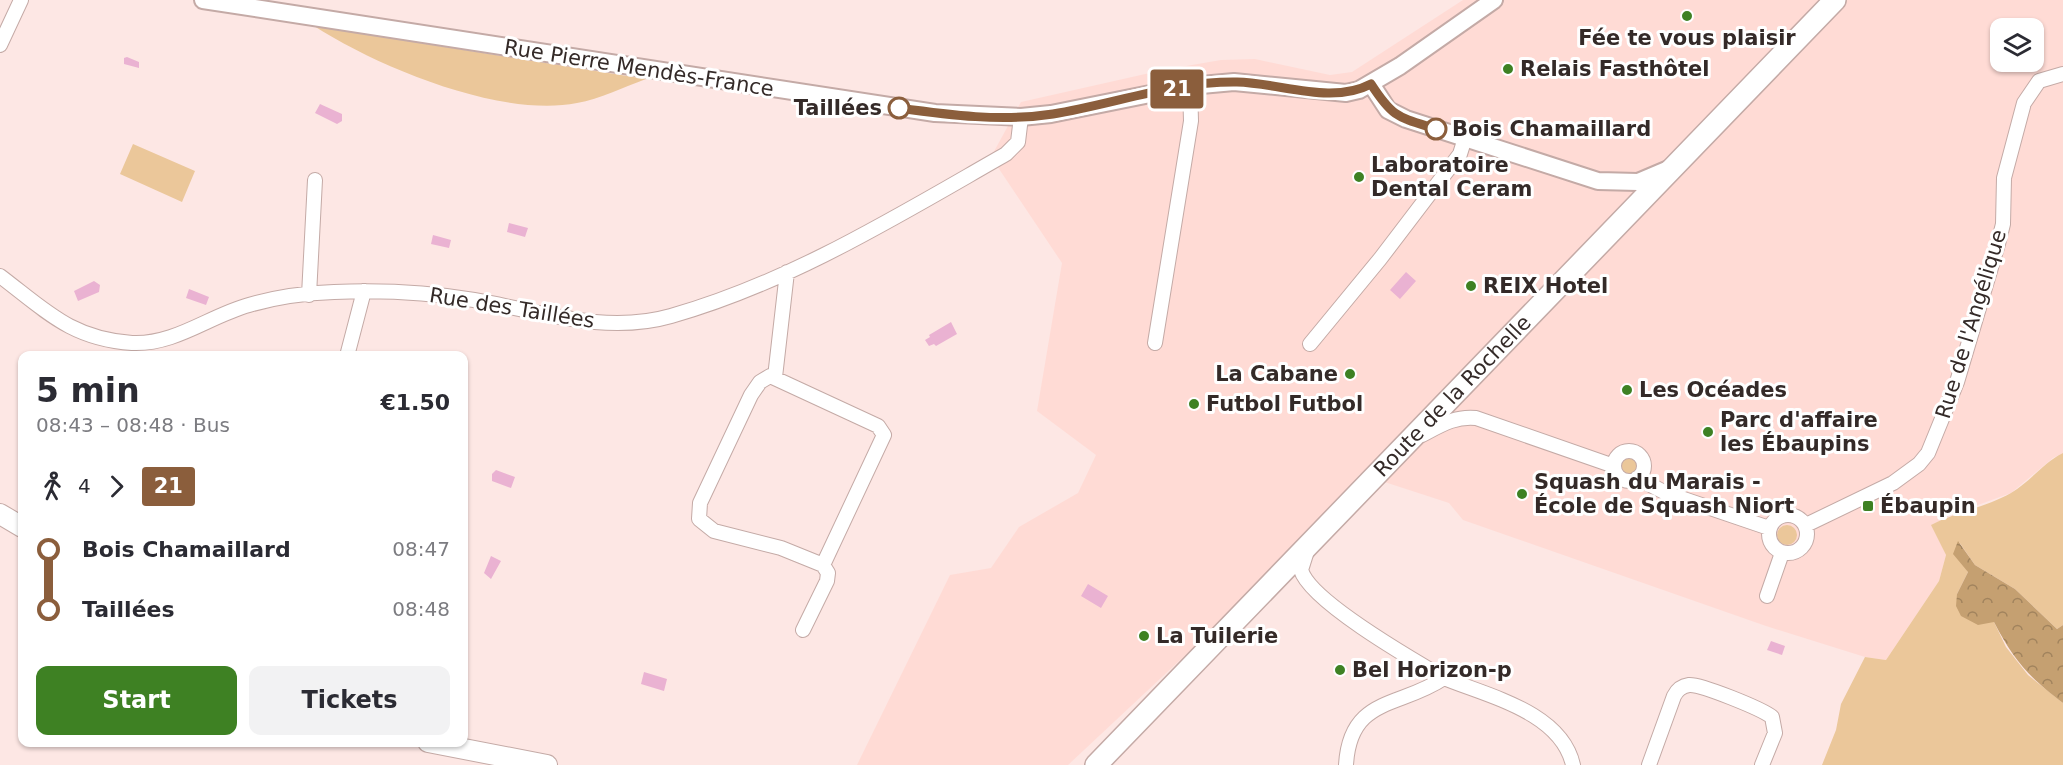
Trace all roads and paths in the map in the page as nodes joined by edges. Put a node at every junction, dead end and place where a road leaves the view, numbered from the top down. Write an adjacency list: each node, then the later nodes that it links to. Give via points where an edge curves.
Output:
1 (21, 0): 5 (street)
2 (202, 0): 9 (street, Rue Pierre Mendès-France, via 935,113)
3 (1494, 0): 7 (street, Rue Pierre Mendès-France)
4 (1835, 0): 11 (main road, Route de la Rochelle)
5 (0, 45)
6 (2063, 74): 26 (street, Rue de l'Angélique, via 2039,81 2024,103 2004,178 2003,224 1998,244 1957,382 1928,453 1914,469 1893,483)
7 (1371, 84): 8 (street, Rue Pierre Mendès-France, via 1359,90 1332,93 1260,83); 10 (street, via 1394,114)
8 (1190, 86): 9 (street, Rue Pierre Mendès-France); 17 (street, via 1191,121)
9 (1021, 117): 13 (street, Rue des Taillées, via 1018,142 1006,154)
10 (1465, 138): 11 (street, via 1611,183 1638,182); 18 (street, via 1460,154)
11 (1672, 168): 21 (main road, Route de la Rochelle)
12 (315, 180): 16 (street)
13 (788, 272): 15 (street, Rue des Taillées, via 669,317 624,323 584,322 406,291); 20 (street)
14 (0, 276): 16 (street, Rue des Taillées, via 48,316 84,334 133,343 174,337 247,305)
15 (364, 291): 16 (street, Rue des Taillées); 19 (street)
16 (309, 295)
17 (1155, 343)
18 (1310, 344)
19 (348, 351)
20 (776, 377): 30 (street, via 878,426 884,435); 30 (street, via 765,378 752,395 700,504 699,519 714,531 781,548)
21 (1410, 442): 22 (street, via 1449,420 1476,418); 28 (main road, Route de la Rochelle)
22 (1614, 466): 23 (street, via 1616,475 1624,480); 23 (street, via 1619,454 1636,453 1644,468)
23 (1637, 478): 27 (street, via 1666,493)
24 (0, 514): 25 (main road)
25 (18, 525)
26 (1806, 525): 27 (street, via 1790,514 1777,518); 29 (street, via 1805,544 1795,552)
27 (1769, 528): 29 (street, via 1772,545)
28 (1313, 540): 33 (street, via 1302,562 1308,584 1348,616); 37 (main road, Route de la Rochelle)
29 (1782, 553): 31 (street)
30 (823, 565): 32 (street, via 827,580)
31 (1767, 596)
32 (803, 630)
33 (1444, 678): 38 (street, via 1423,691 1381,704 1366,714 1351,736); 39 (street, via 1547,723 1562,739)
34 (446, 747): 35 (main road)
35 (494, 760): 36 (main road)
36 (547, 765)
37 (1096, 765)
38 (1346, 765)
39 (1573, 765)
40 (1649, 765): 41 (street, via 1674,696 1681,688 1694,685 1772,717 1774,733)
41 (1762, 765)

